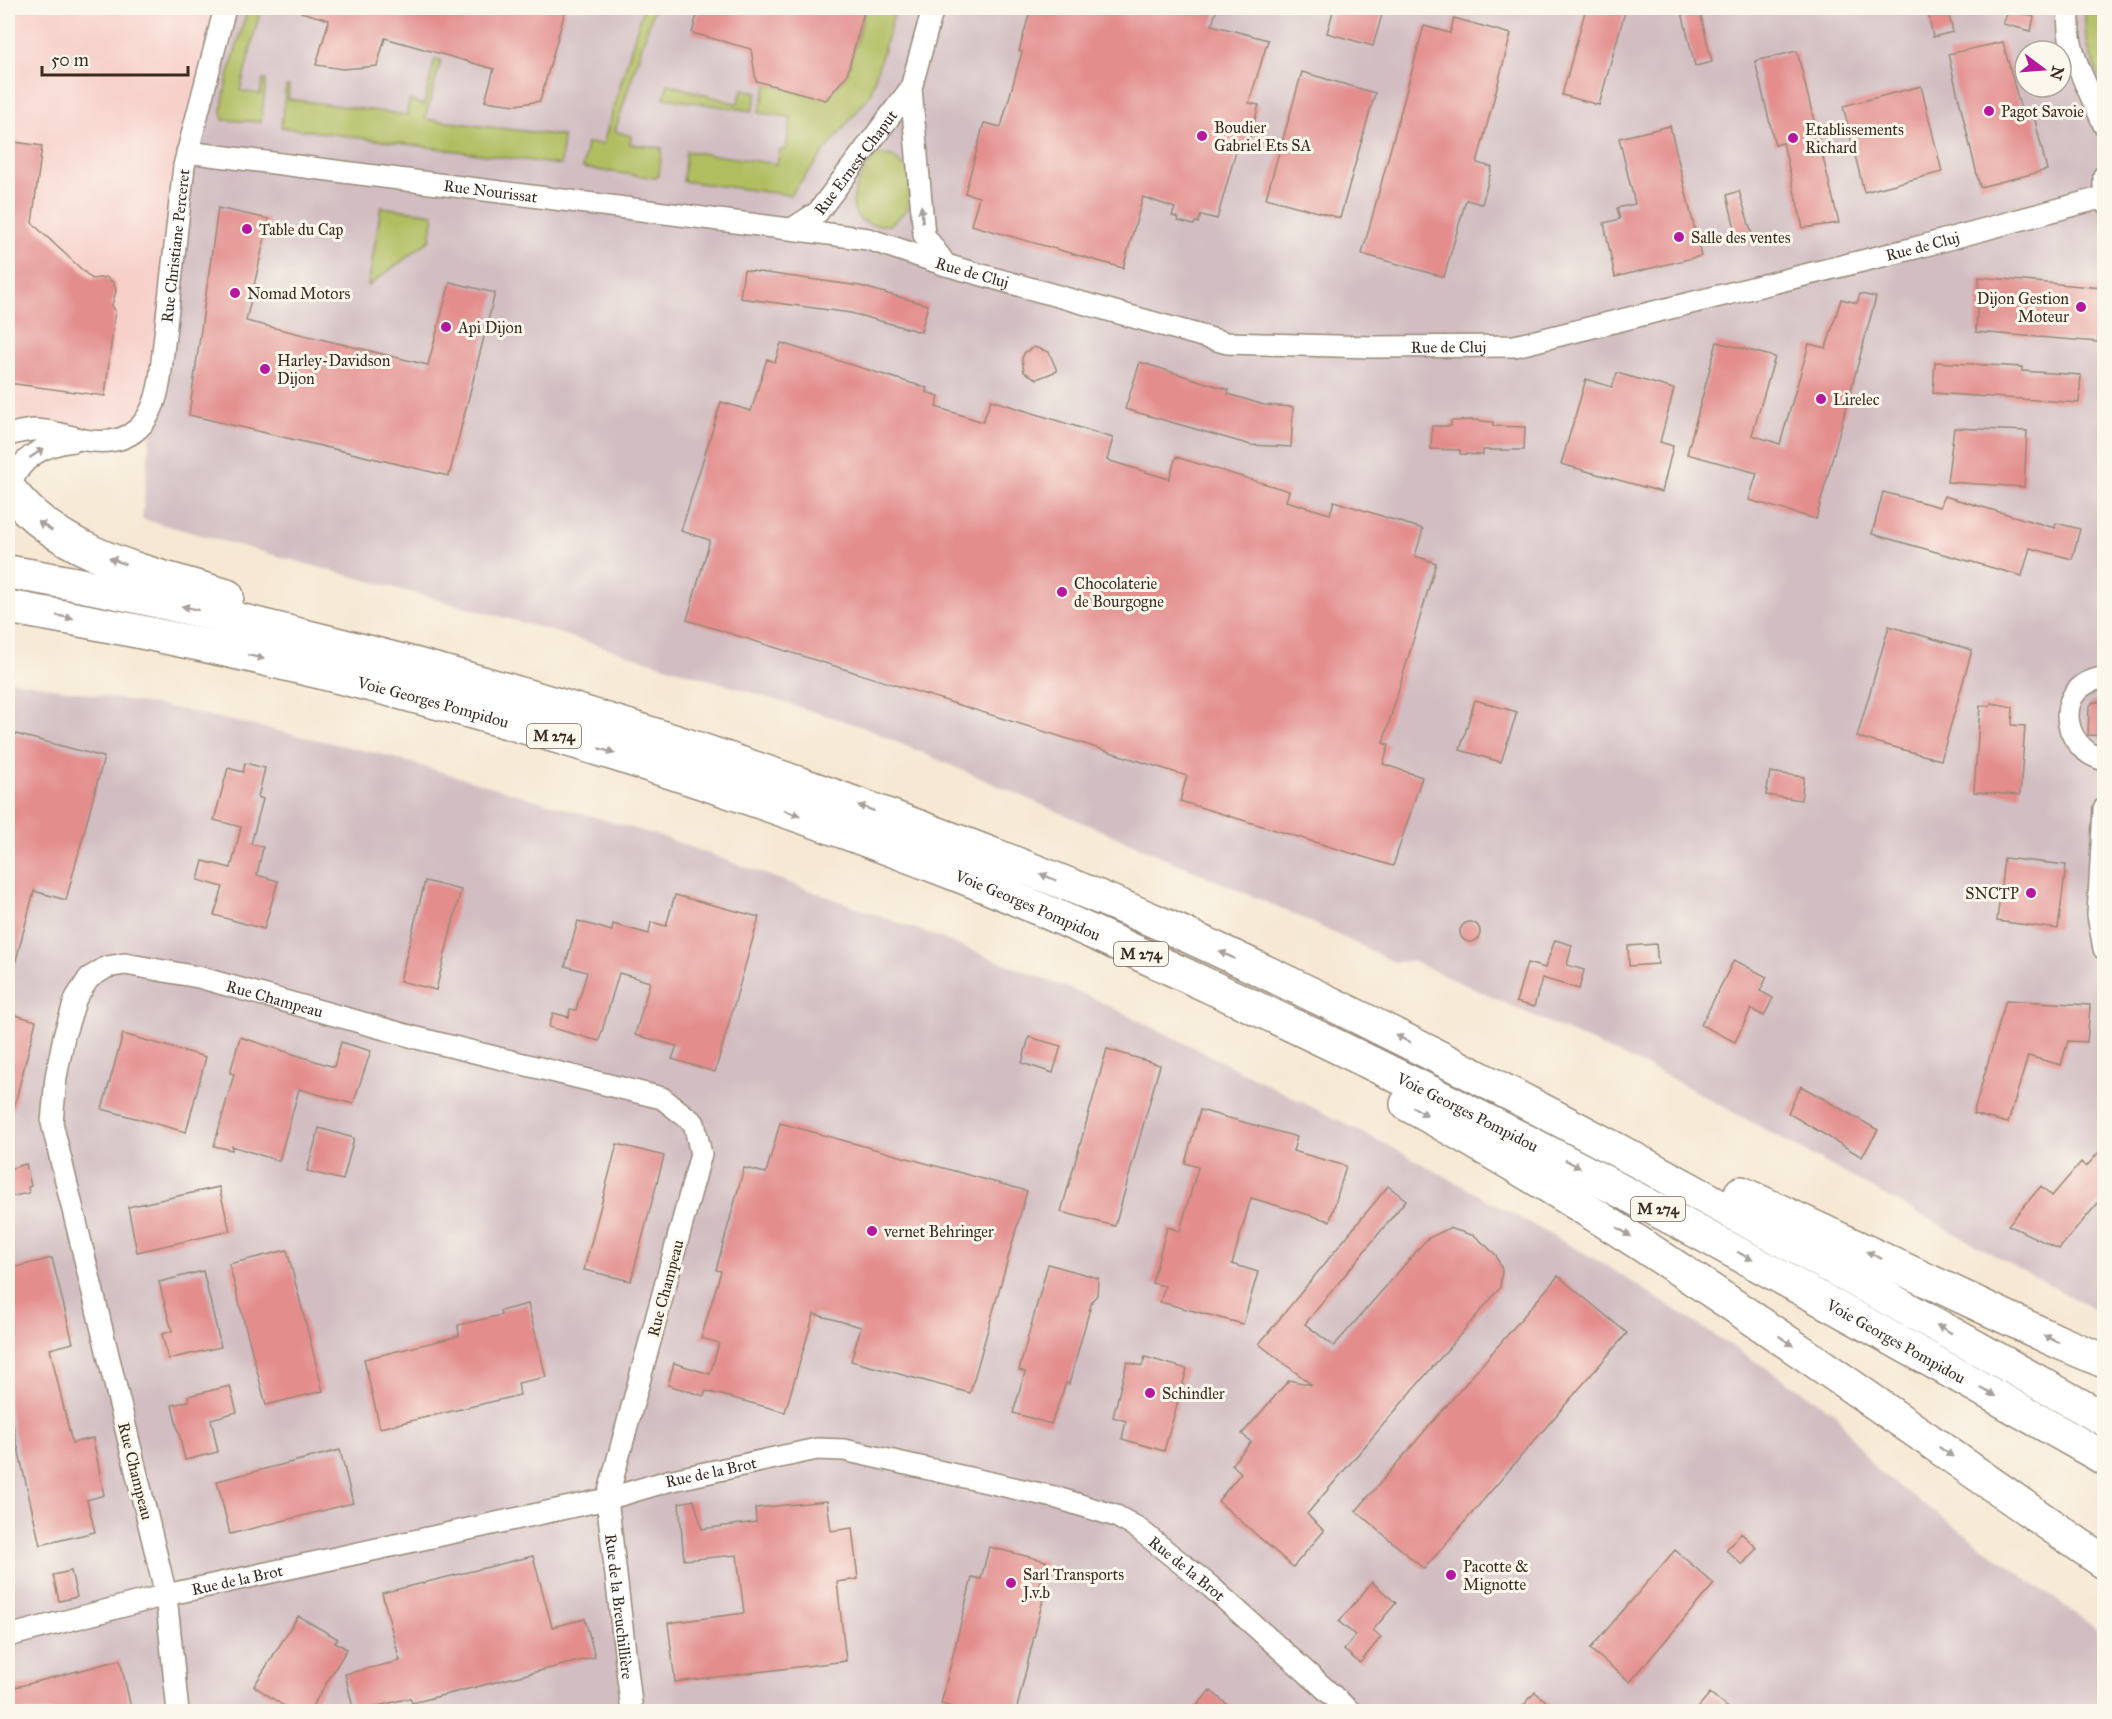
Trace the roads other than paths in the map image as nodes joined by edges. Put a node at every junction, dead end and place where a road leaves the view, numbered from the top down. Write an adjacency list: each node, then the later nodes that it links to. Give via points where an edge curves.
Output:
1 (225, 8): 6 (street, Rue Christiane Perceret)
2 (933, 8): 4 (street, Rue Ernest Chaput)
3 (2070, 8): 5 (street, via 2069,33 2074,54)
4 (911, 88): 9 (street, Rue Ernest Chaput, via 818,212); 10 (street, Rue Ernest Chaput, one-way to 4, via 924,235)
5 (2104, 125)
6 (187, 152): 9 (street, Rue Nourissat); 12 (street, Rue Christiane Perceret, via 160,379 153,408 142,426 123,438)
7 (2104, 176): 8 (street)
8 (2104, 199): 10 (street, Rue de Cluj, via 1515,346 1227,343)
9 (793, 228): 10 (street, Rue de Cluj, via 868,239)
10 (946, 265)
11 (8, 435): 12 (street, via 37,430)
12 (87, 440): 13 (street, one-way to 12, via 11,484 23,462 57,443)
13 (13, 494): 16 (highway, one-way to 13, via 116,561 58,534 35,519)
14 (8, 572): 16 (highway, Voie Georges Pompidou / M 274, one-way to 14, via 230,617)
15 (8, 607): 21 (highway, Voie Georges Pompidou / M 274, one-way to 21, via 235,652 590,745 724,788 955,874)
16 (451, 673): 22 (highway, Voie Georges Pompidou / M 274, one-way to 16, via 1161,924 1028,869 747,764)
17 (2104, 678): 18 (street, via 2078,691 2068,714 2068,727 2081,749)
18 (2104, 760)
19 (2104, 809): 20 (street, via 2098,915)
20 (2104, 949)
21 (1200, 981): 25 (highway, Voie Georges Pompidou / M 274, one-way to 25, via 1544,1149 1799,1285); 27 (highway, one-way to 27, via 1251,1020 1440,1122 1670,1261)
22 (1456, 1065): 23 (highway, one-way to 22, via 1738,1192 1557,1103); 24 (highway, Voie Georges Pompidou / M 274, one-way to 22, via 1720,1204)
23 (2104, 1361)
24 (2104, 1419)
25 (2104, 1458)
26 (607, 1499): 28 (street, Rue de la Brot); 28 (street, Rue Champeau, via 701,1154 694,1123 662,1098 417,1038 198,977 125,964 107,967 88,978 75,998 63,1036 52,1123); 31 (street, Rue de la Breuchillière); 32 (street, Rue de la Brot, via 668,1481 817,1449 871,1455 1095,1508 1136,1527 1211,1587)
27 (2104, 1562)
28 (166, 1595): 29 (street, Rue de la Brot); 30 (street, Rue Champeau)
29 (8, 1636)
30 (178, 1712)
31 (632, 1712)
32 (1351, 1712)

